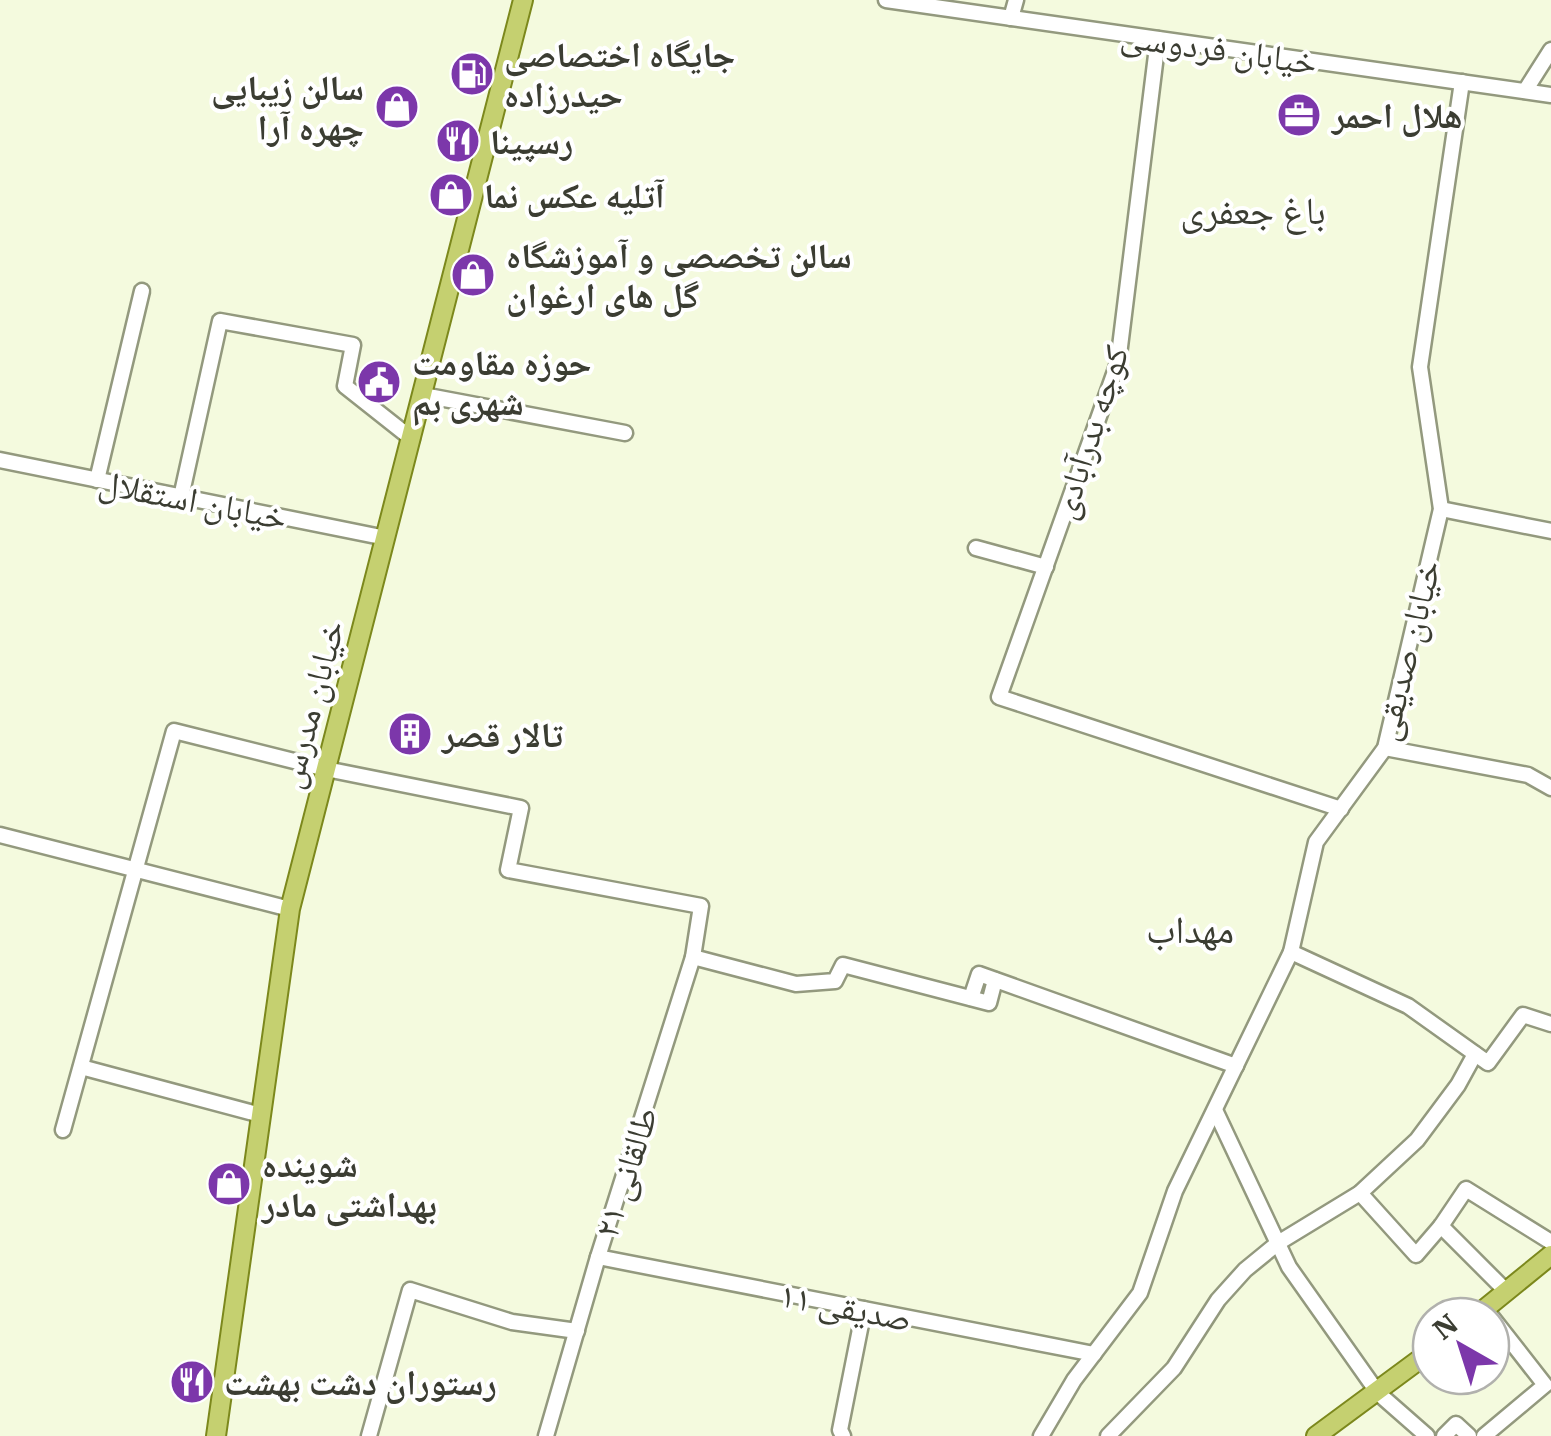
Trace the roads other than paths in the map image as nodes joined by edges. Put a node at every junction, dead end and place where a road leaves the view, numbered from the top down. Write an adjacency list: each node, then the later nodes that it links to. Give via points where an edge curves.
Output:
1 (523, 0): 11 (main road, خیابان مدرس)
2 (886, 0): 4 (street, خیابان فردوسی)
3 (1016, 0): 4 (street)
4 (1011, 18): 5 (street, خیابان فردوسی)
5 (1158, 39): 7 (street, خیابان فردوسی); 21 (street, کوچه بدرآبادی, via 1118,363)
6 (1551, 50): 8 (street)
7 (1462, 82): 8 (street, خیابان فردوسی); 17 (street, خیابان صدیقی, via 1420,367)
8 (1526, 92): 9 (street, خیابان فردوسی)
9 (1551, 95)
10 (142, 291): 15 (street)
11 (423, 395): 12 (street); 13 (main road, خیابان مدرس)
12 (625, 434)
13 (412, 439): 16 (street, via 344,386 353,349 347,342 220,321); 19 (main road, خیابان مدرس)
14 (0, 460): 15 (street, خیابان استقلال)
15 (97, 480): 16 (street, خیابان استقلال)
16 (180, 497): 19 (street, خیابان استقلال)
17 (1442, 510): 18 (street); 22 (street, خیابان صدیقی)
18 (1551, 532)
19 (386, 538): 23 (main road, خیابان مدرس)
20 (976, 548): 21 (street)
21 (1046, 566): 25 (street, کوچه بدرآبادی, via 999,697)
22 (1385, 748): 24 (street, via 1528,775); 25 (street, خیابان صدیقی)
23 (326, 769): 27 (street, via 174,731); 28 (main road, خیابان مدرس); 30 (street, طالقانی ۲۱, via 522,808 508,870 701,906)
24 (1551, 788)
25 (1340, 809): 29 (street, خیابان صدیقی, via 1316,842)
26 (0, 835): 27 (street)
27 (136, 870): 28 (street); 36 (street)
28 (290, 909): 38 (main road, خیابان مدرس)
29 (1291, 952): 34 (street, via 1408,1006); 35 (street, خیابان صدیقی)
30 (694, 957): 32 (street, via 796,984 835,981 842,965); 45 (street, طالقانی ۲۱)
31 (996, 980): 32 (street, via 989,1002); 32 (street, via 979,974); 35 (street)
32 (972, 998)
33 (1551, 1024): 34 (street, via 1524,1015)
34 (1482, 1059): 40 (street, via 1428,1127)
35 (1236, 1066): 37 (street, خیابان صدیقی)
36 (81, 1067): 38 (street); 39 (street)
37 (1215, 1110): 43 (street); 51 (street, خیابان صدیقی, via 1176,1191 1140,1293)
38 (261, 1115): 54 (main road, خیابان مدرس)
39 (63, 1130)
40 (1360, 1193): 41 (street, via 1416,1255); 43 (street)
41 (1441, 1226): 42 (street, via 1466,1189); 46 (street)
42 (1551, 1242)
43 (1278, 1244): 53 (street); 59 (street, via 1218,1300 1174,1368)
44 (1551, 1255): 46 (main road)
45 (598, 1257): 48 (street, صدیقی ۱۱); 49 (street, طالقانی ۲۱)
46 (1507, 1292): 47 (main road)
47 (1503, 1296)
48 (864, 1309): 51 (street, صدیقی ۱۱); 57 (street)
49 (577, 1331): 55 (street, via 512,1322 410,1290); 56 (street, طالقانی ۲۱)
50 (1511, 1344): 64 (street, via 1545,1385)
51 (1094, 1354): 58 (street, خیابان صدیقی)
52 (1411, 1366): 53 (main road)
53 (1378, 1392): 60 (main road); 61 (street)
54 (216, 1436)
55 (369, 1436)
56 (546, 1436)
57 (843, 1436)
58 (1041, 1436)
59 (1108, 1436)
60 (1316, 1436)
61 (1427, 1436)
62 (1444, 1436): 63 (street, via 1456,1424)
63 (1469, 1436)
64 (1484, 1436)

